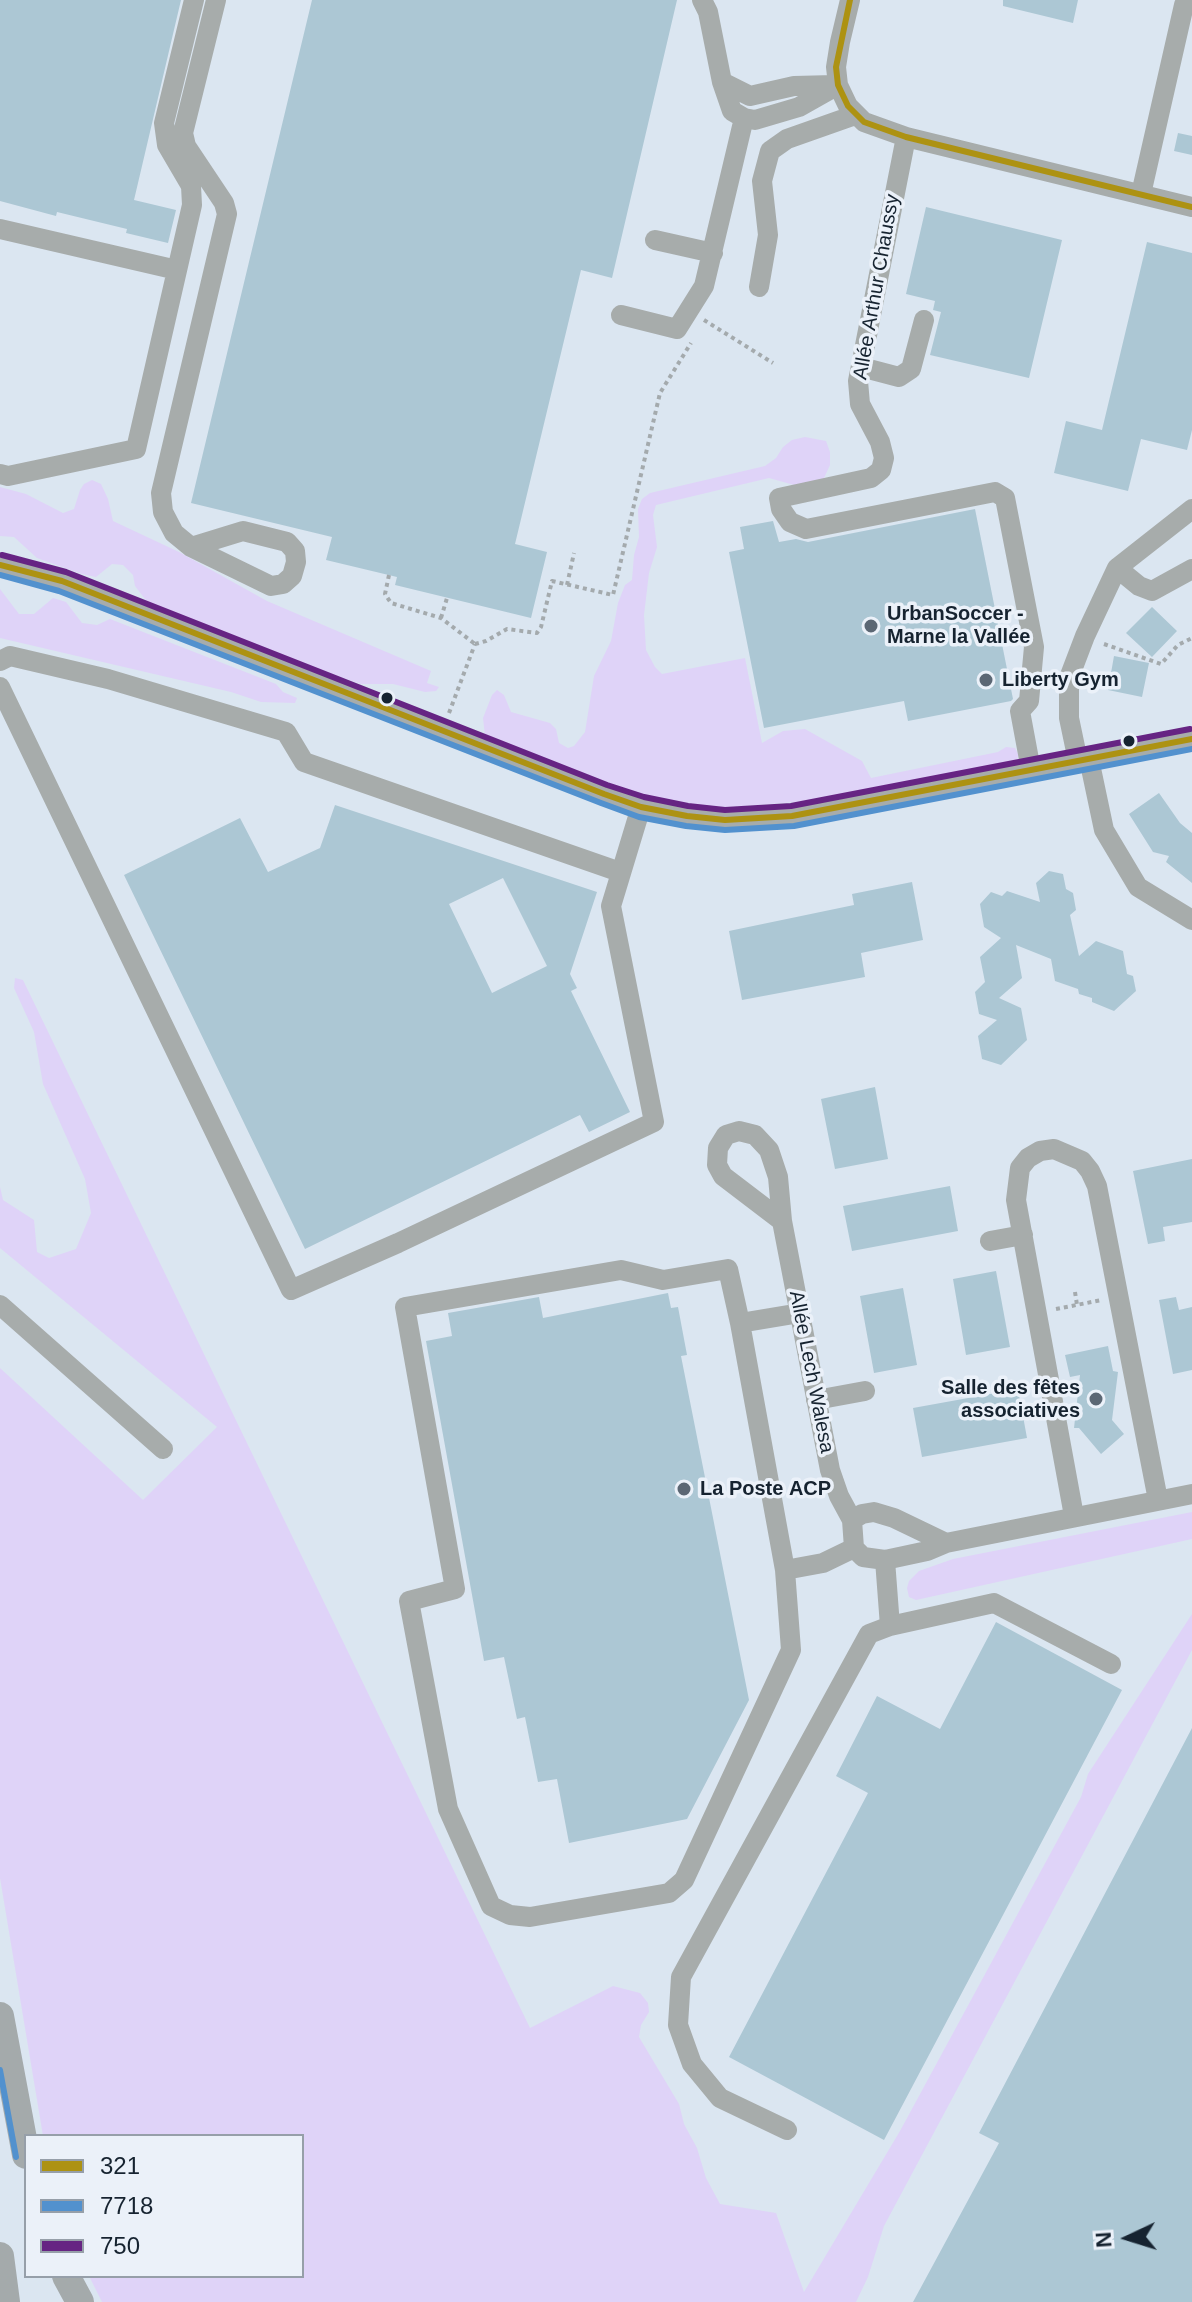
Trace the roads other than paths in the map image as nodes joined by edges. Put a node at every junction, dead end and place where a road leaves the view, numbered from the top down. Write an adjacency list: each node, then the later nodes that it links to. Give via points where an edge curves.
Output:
1 (194, 0): 16 (street, via 164,123 167,145 191,186 192,205)
2 (216, 0): 23 (street, via 183,133 227,214 161,493 174,533)
3 (702, 0): 6 (street)
4 (845, 1): 7 (street)
5 (1184, 5): 11 (street)
6 (722, 82): 7 (street, via 750,96 794,86); 9 (street, via 732,111)
7 (838, 85): 8 (street); 9 (street, via 799,107 755,120)
8 (855, 115): 10 (street); 17 (street, via 787,139 770,151 762,181 768,235)
9 (744, 118): 15 (street)
10 (906, 137): 11 (street); 20 (street, Allée Arthur Chaussy)
11 (1141, 194): 12 (street)
12 (1192, 207)
13 (0, 229): 16 (street)
14 (655, 240): 15 (street)
15 (713, 253): 18 (street, via 704,286 677,329)
16 (177, 270): 21 (street, via 136,449)
17 (759, 287)
18 (621, 315)
19 (924, 320): 20 (street, via 911,369 899,377)
20 (861, 367): 31 (street, Allée Arthur Chaussy, via 860,404 880,442 881,470 871,478 779,498 781,509 790,522 806,529 995,492 1005,498 1034,647 1029,701 1020,711)
21 (0, 474)
22 (1192, 509): 25 (street)
23 (191, 547): 23 (street, via 271,586 292,576 296,562 287,542 243,531)
24 (0, 565): 32 (street, via 62,581)
25 (1117, 568): 26 (street, via 1152,591); 30 (street, via 1069,678 1069,718)
26 (1192, 569)
27 (0, 661): 33 (street, via 10,656 108,679 286,732 304,762)
28 (0, 687): 33 (street, via 291,1290 654,1122 611,906)
29 (1192, 739): 30 (street)
30 (1083, 760): 31 (street); 34 (street, via 1104,830 1138,887)
31 (1031, 770): 32 (street, via 792,816 712,819)
32 (641, 807): 33 (street)
33 (620, 872)
34 (1192, 920)
35 (782, 1221): 39 (street, Allée Lech Walesa)
36 (1023, 1235): 37 (street); 45 (street, via 1016,1200 1020,1168 1040,1151 1054,1149 1082,1161 1097,1186); 46 (street)
37 (990, 1241)
38 (0, 1305): 43 (street)
39 (800, 1313): 40 (street); 42 (street, Allée Lech Walesa)
40 (740, 1323): 51 (street); 51 (street, via 728,1269 663,1280 621,1270 405,1307 455,1589 409,1601 448,1809 491,1906 530,1917 669,1893 684,1880 791,1650)
41 (865, 1391): 42 (street)
42 (816, 1400): 47 (street, Allée Lech Walesa, via 830,1470)
43 (163, 1449)
44 (1192, 1494): 45 (street)
45 (1158, 1500): 46 (street)
46 (1074, 1516): 48 (street)
47 (852, 1520): 48 (street, via 874,1512); 49 (street, Allée Lech Walesa)
48 (946, 1543): 50 (street)
49 (854, 1548): 50 (street, via 863,1557); 51 (street, via 823,1563)
50 (885, 1560): 52 (street)
51 (785, 1570)
52 (890, 1626): 53 (street, via 994,1603); 55 (street, via 869,1634 681,1977 678,2025 692,2064 720,2098)
53 (1111, 1664)
54 (0, 2016): 56 (highway)
55 (787, 2130)
56 (24, 2144)
57 (0, 2256): 59 (highway)
58 (67, 2278): 60 (highway)
59 (6, 2302)
60 (80, 2302)

